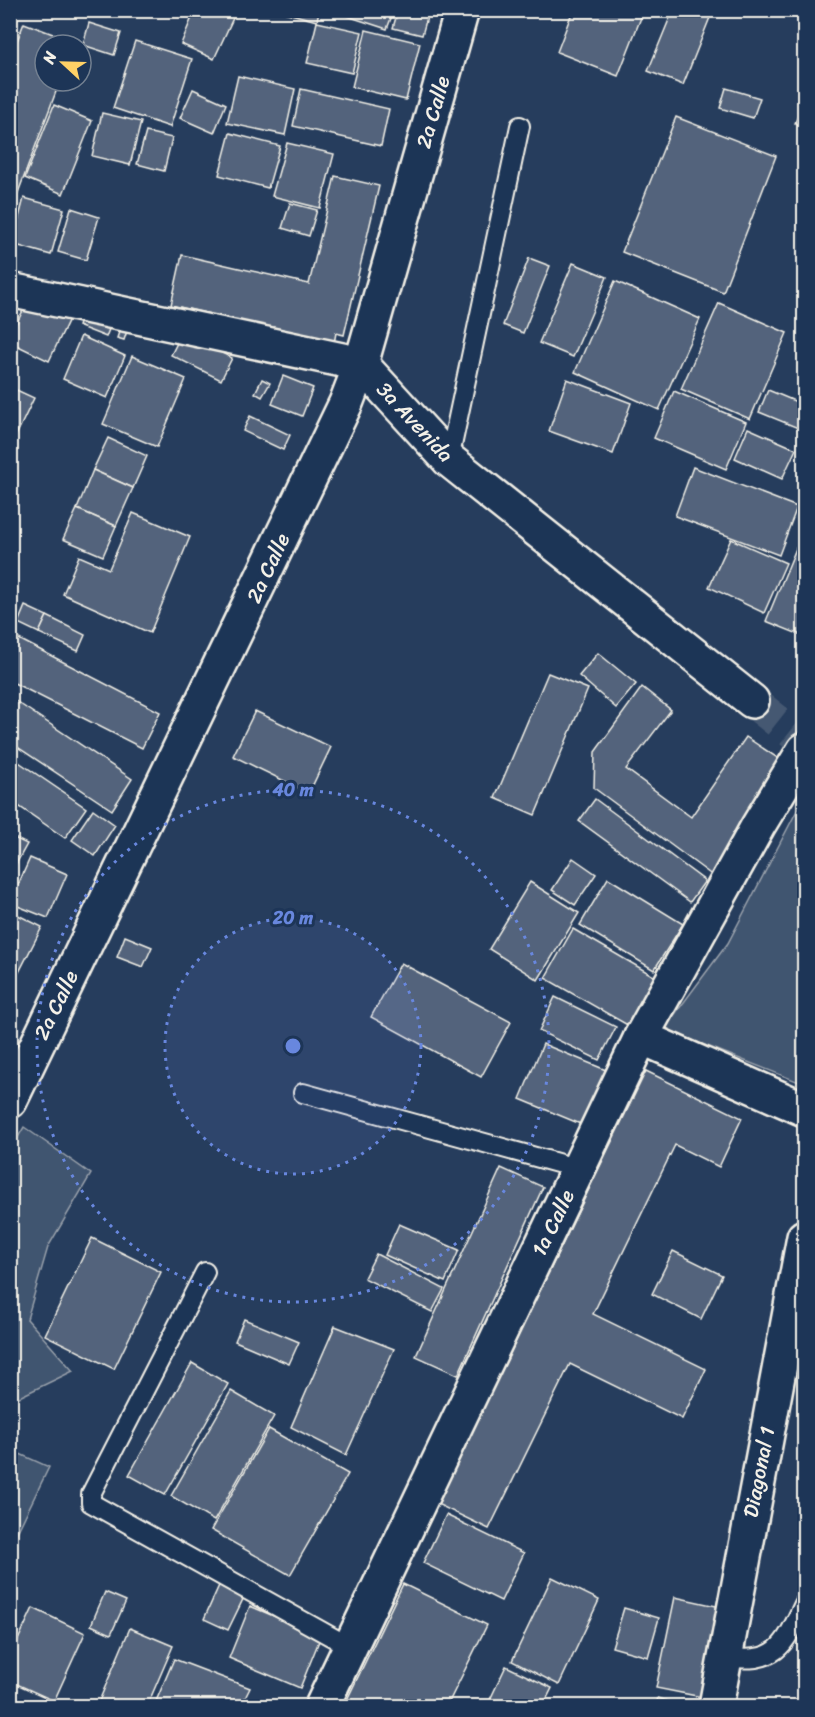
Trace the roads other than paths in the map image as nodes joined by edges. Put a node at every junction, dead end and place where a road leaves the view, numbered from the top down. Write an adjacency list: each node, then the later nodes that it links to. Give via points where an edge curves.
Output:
1 (462, 10): 4 (main road, 2a Calle)
2 (520, 126): 5 (lane)
3 (10, 290): 4 (main road, 3a Avenida)
4 (361, 364): 5 (main road, 3a Avenida); 10 (main road, 2a Calle, via 242,622)
5 (449, 460): 6 (main road, 3a Avenida)
6 (752, 701)
7 (804, 750): 8 (main road, 1a Calle)
8 (641, 1037): 11 (main road); 12 (main road, 1a Calle)
9 (303, 1093): 12 (lane)
10 (10, 1101)
11 (804, 1109)
12 (579, 1168): 16 (main road, 1a Calle)
13 (804, 1237): 17 (main road, Diagonal 1)
14 (205, 1272): 16 (lane, via 91,1494 91,1503)
15 (804, 1604): 17 (lane, via 782,1644 766,1657)
16 (350, 1647): 18 (main road, 1a Calle)
17 (724, 1657): 19 (main road, Diagonal 1)
18 (322, 1707)
19 (716, 1707)

